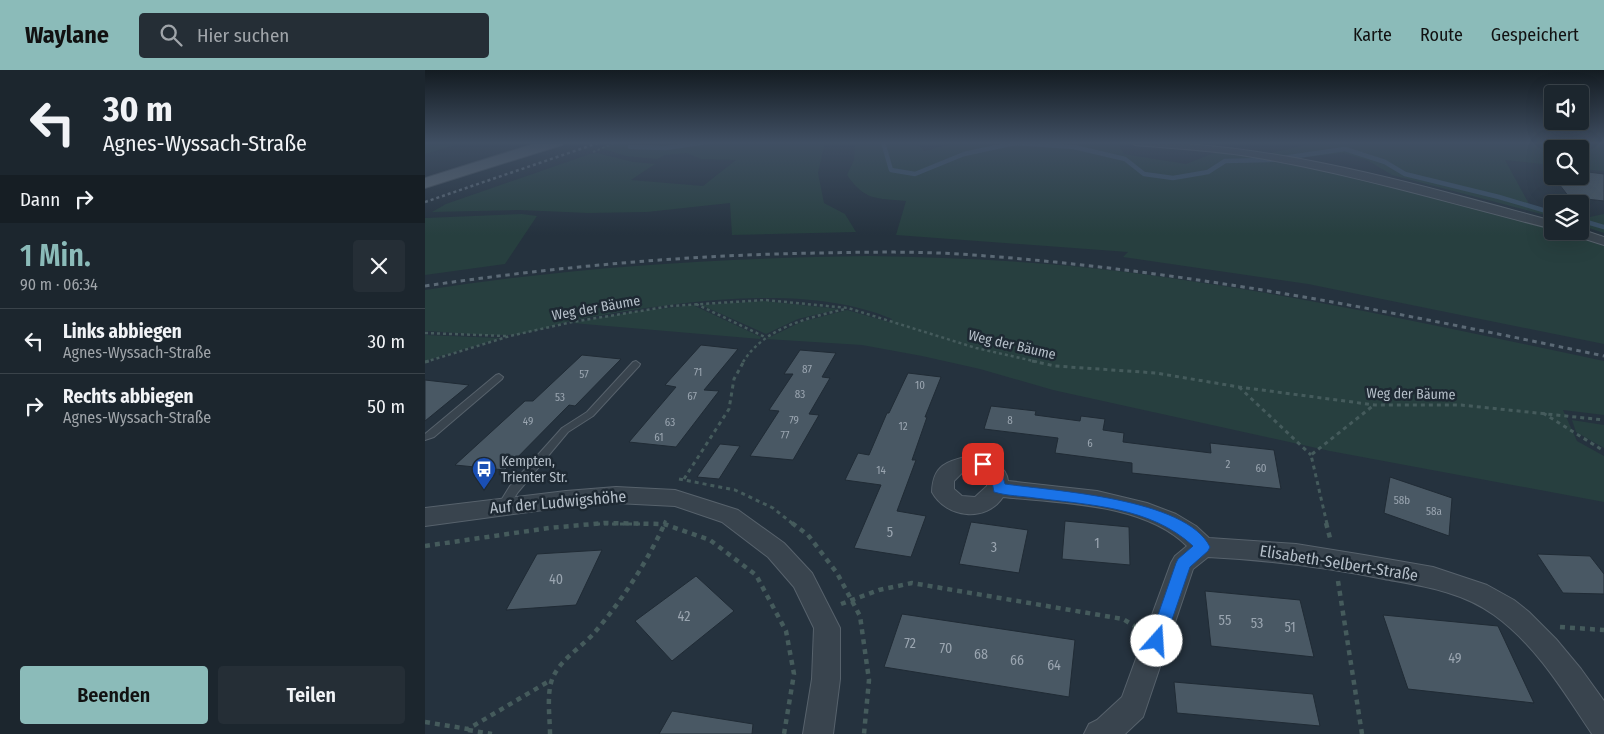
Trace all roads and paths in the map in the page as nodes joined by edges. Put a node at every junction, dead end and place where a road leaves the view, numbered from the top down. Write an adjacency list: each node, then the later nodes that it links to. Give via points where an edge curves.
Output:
1 (460, 173): 3 (main road)
2 (1347, 173): 4 (street)
3 (425, 184)
4 (1544, 223)
5 (1589, 236): 6 (street)
6 (1604, 241)
7 (694, 304): 8 (path, Weg der Bäume, via 765,300); 10 (path, Weg der Bäume, via 634,311); 11 (path)
8 (848, 308): 11 (path, via 799,320); 15 (path, Weg der Bäume, via 976,348 1055,366 1156,373)
9 (425, 333): 10 (path)
10 (510, 336): 12 (path, Weg der Bäume)
11 (765, 337): 22 (path, via 735,376 729,408)
12 (425, 362)
13 (636, 364): 24 (lane, via 590,414 565,430)
14 (499, 377): 19 (lane)
15 (1239, 387): 16 (path, Weg der Bäume); 21 (path)
16 (1375, 405): 17 (path, Weg der Bäume, via 1461,405); 21 (path)
17 (1542, 412): 18 (path, Weg der Bäume); 20 (path)
18 (1604, 420)
19 (425, 437)
20 (1604, 451)
21 (1311, 456): 29 (path)
22 (678, 485): 24 (street, Auf der Ludwigshöhe); 26 (path); 30 (path, via 735,490 773,508 808,535); 31 (street, Auf der Ludwigshöhe, via 730,516 776,550 803,580)
23 (999, 488): 28 (street, via 1114,504 1157,515 1185,530)
24 (501, 507): 25 (street, Auf der Ludwigshöhe)
25 (425, 517)
26 (664, 524): 27 (path, via 604,523 549,528); 33 (path, via 617,604 593,634 559,666); 39 (path, via 710,540 756,575 786,631 794,674)
27 (425, 546)
28 (1203, 547): 29 (street, Elisabeth-Selbert-Straße); 32 (street, via 1183,563)
29 (1335, 558): 35 (street, Elisabeth-Selbert-Straße, via 1473,590 1505,608 1543,643); 43 (path)
30 (853, 600): 31 (path); 32 (path, via 879,590 913,583 1123,619); 41 (path, via 860,616 869,680)
31 (818, 610): 40 (street, Auf der Ludwigshöhe, via 827,628 826,679)
32 (1157, 641): 42 (street, via 1133,707)
33 (552, 679): 36 (path); 38 (path)
34 (425, 722): 36 (path)
35 (1604, 726)
36 (468, 730): 37 (path)
37 (492, 734)
38 (550, 734)
39 (784, 734)
40 (818, 734)
41 (864, 734)
42 (1099, 734)
43 (1362, 734)

